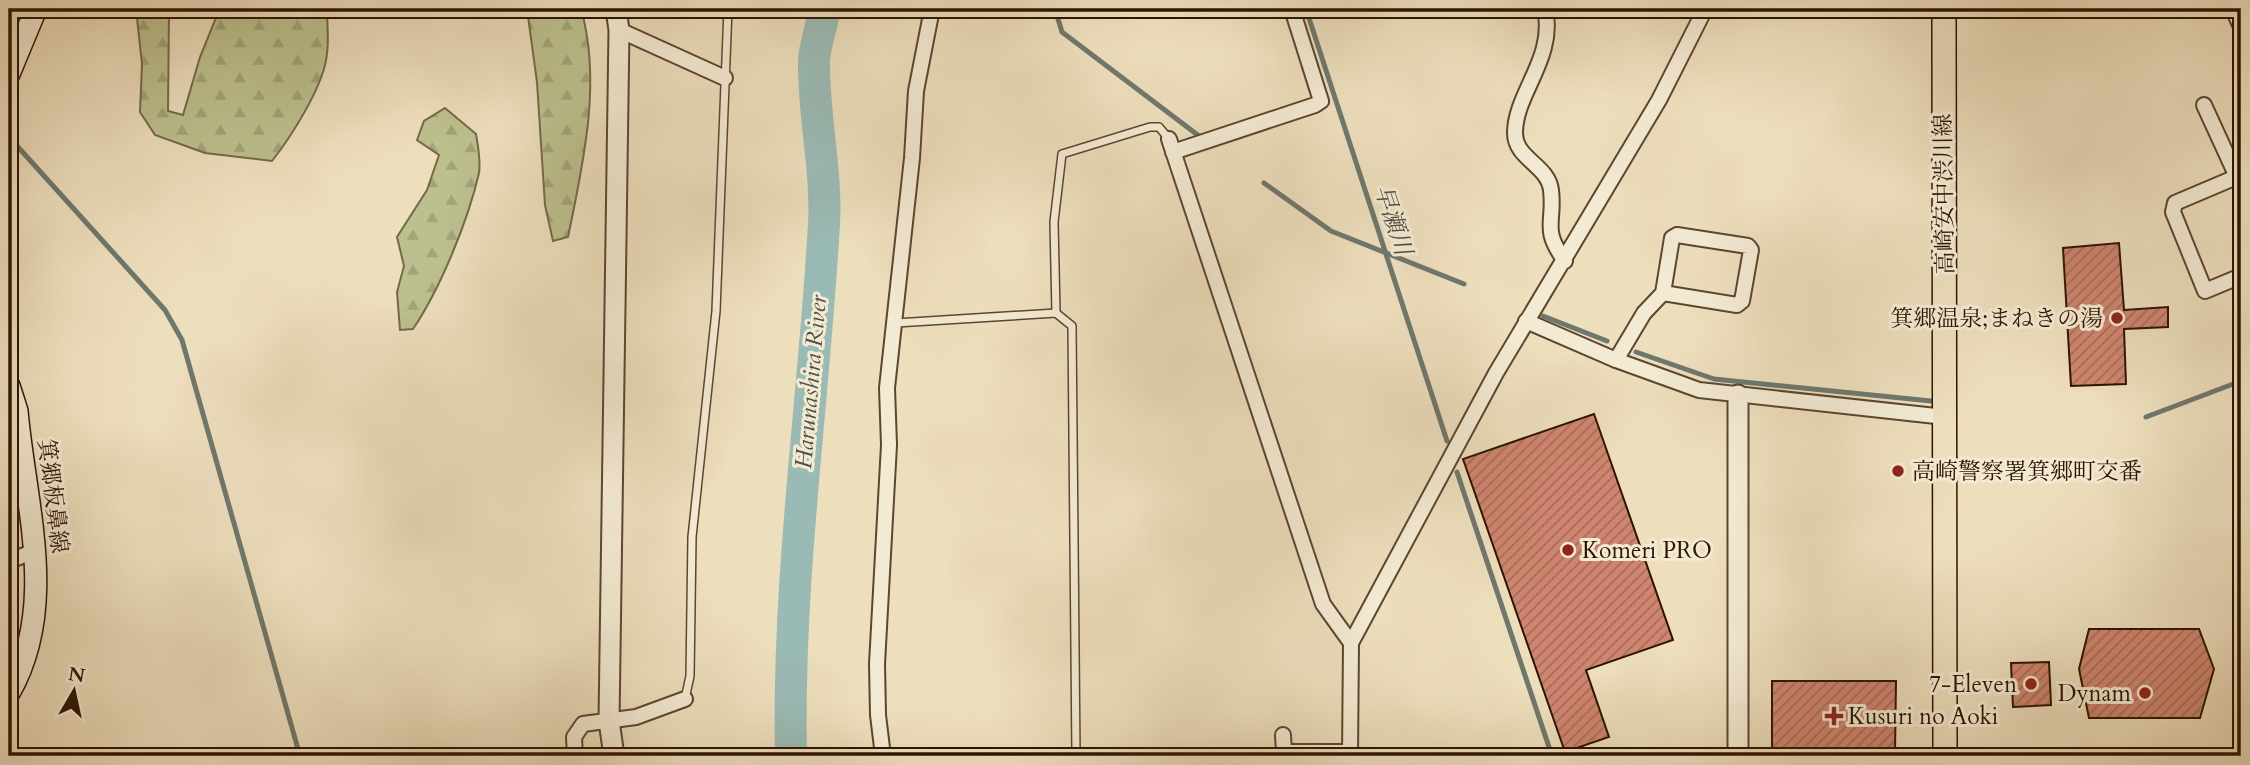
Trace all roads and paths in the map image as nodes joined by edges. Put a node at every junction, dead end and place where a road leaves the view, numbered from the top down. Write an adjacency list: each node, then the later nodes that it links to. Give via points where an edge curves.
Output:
1 (36, 9): 12 (main road)
2 (616, 9): 11 (street)
3 (728, 9): 13 (lane)
4 (932, 9): 22 (street, via 916,91)
5 (1292, 9): 15 (street, via 1321,101)
6 (1545, 9): 17 (street, via 1544,48 1514,132 1516,147 1548,178 1549,233)
7 (1705, 9): 17 (street, via 1659,100)
8 (1944, 9): 26 (main road, 高崎安中渋川線)
9 (2236, 9): 10 (street)
10 (2241, 21)
11 (619, 30): 13 (street); 33 (street)
12 (9, 74)
13 (725, 78): 32 (lane, via 716,311 692,537 690,676)
14 (2204, 105): 16 (street)
15 (1171, 146): 20 (lane, via 1159,127 1150,127 1062,155 1054,222); 30 (street, via 1323,604)
16 (2239, 176): 18 (street, via 2175,203 2173,212 2205,290)
17 (1565, 261): 21 (street)
18 (2241, 276)
19 (1663, 293): 19 (street, via 1672,238 1677,235 1751,250 1742,301 1737,305); 23 (street, via 1644,313)
20 (1056, 313): 22 (lane); 39 (lane, via 1072,326)
21 (1526, 321): 23 (street); 30 (street)
22 (896, 323): 38 (street, via 887,388 889,445 877,664)
23 (1616, 360): 25 (street, via 1699,390)
24 (9, 386): 27 (main road, 箕郷板鼻線, via 17,411)
25 (1738, 395): 26 (street); 40 (street)
26 (1945, 417): 41 (main road, 高崎安中渋川線)
27 (17, 472): 28 (main road, 箕郷板鼻線)
28 (36, 551): 29 (street); 31 (main road, 箕郷板鼻線, via 32,631)
29 (9, 561)
30 (1352, 643): 35 (street)
31 (9, 693)
32 (685, 699): 33 (street, via 636,717)
33 (608, 721): 36 (street, via 583,724 574,737); 37 (street)
34 (1283, 735): 35 (street, via 1284,752)
35 (1350, 754)
36 (575, 756)
37 (614, 756)
38 (883, 756)
39 (1076, 756)
40 (1738, 756)
41 (1945, 756)

